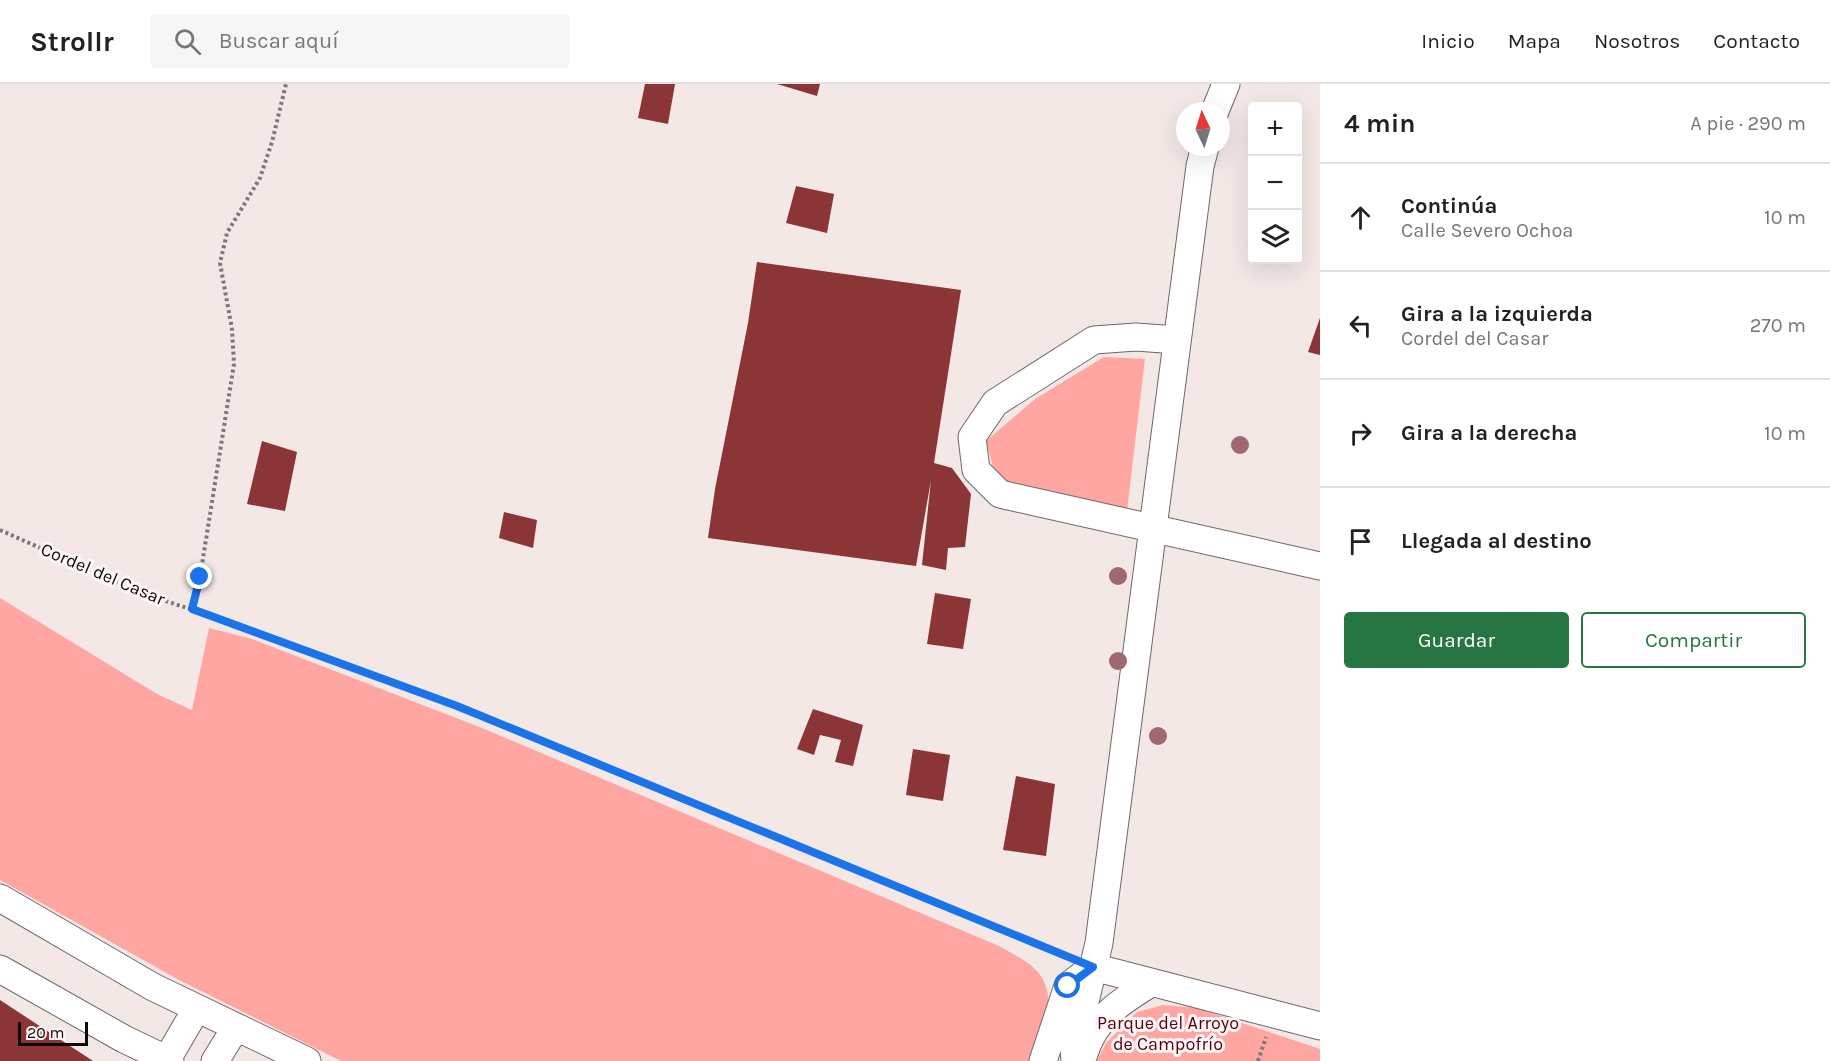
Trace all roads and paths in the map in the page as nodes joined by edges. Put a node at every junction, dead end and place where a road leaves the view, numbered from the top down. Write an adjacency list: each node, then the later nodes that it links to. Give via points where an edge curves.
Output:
1 (286, 84): 9 (path, via 260,178 227,233 220,263 234,364)
2 (1226, 84): 3 (street)
3 (1219, 102)
4 (1202, 156): 5 (street)
5 (1177, 340): 6 (street); 6 (street, via 1094,340 995,403 972,437 976,470 1000,494)
6 (1153, 528): 8 (street); 11 (street)
7 (0, 530): 9 (path, Cordel del Casar, via 139,592)
8 (1320, 566)
9 (192, 609): 11 (path, Cordel del Casar, via 457,706)
10 (0, 898): 14 (street, via 153,987)
11 (1093, 967): 13 (street); 20 (street, via 1068,986); 21 (street, via 1074,1048)
12 (0, 969): 17 (street)
13 (1151, 983): 15 (street); 22 (street, via 1110,1010 1088,1040)
14 (197, 1008): 16 (street); 17 (street)
15 (1320, 1026)
16 (236, 1027): 18 (street); 19 (street)
17 (167, 1060)
18 (215, 1061)
19 (307, 1061)
20 (1043, 1061)
21 (1075, 1061)
22 (1082, 1061)

